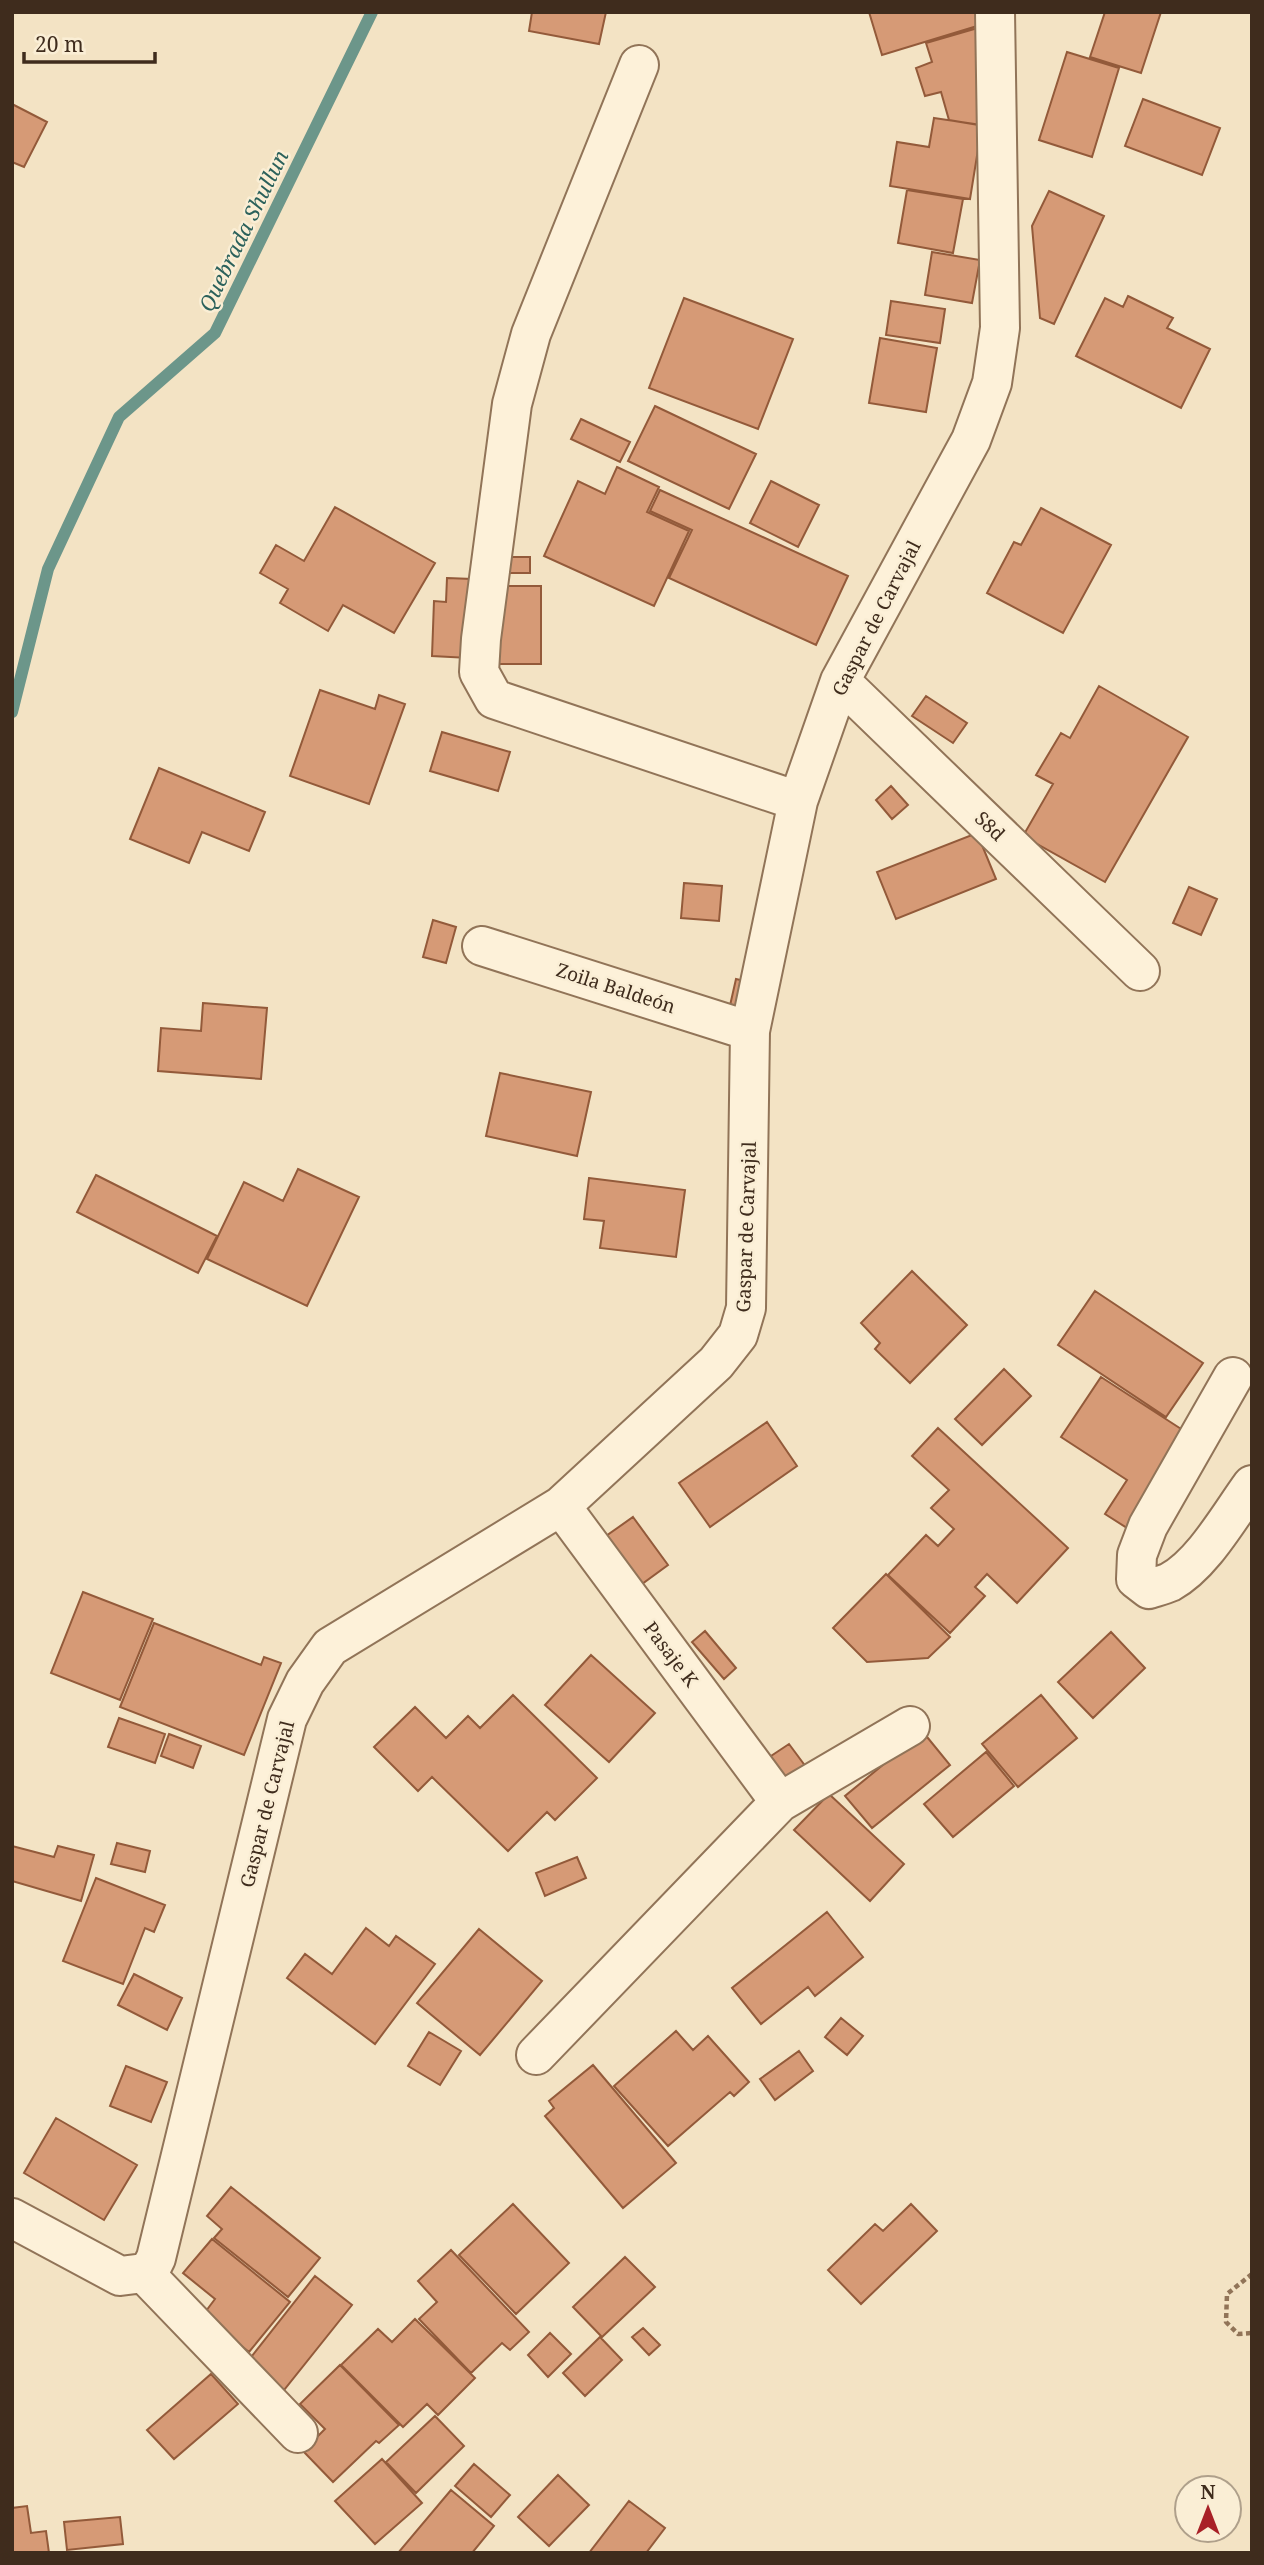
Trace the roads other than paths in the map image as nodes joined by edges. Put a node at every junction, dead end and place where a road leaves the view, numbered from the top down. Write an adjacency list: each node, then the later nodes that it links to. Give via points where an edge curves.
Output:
1 (995, 12): 3 (street, Gaspar de Carvajal, via 1000,328 992,383 971,440)
2 (639, 65): 4 (street, via 531,334 512,404 479,672 494,699)
3 (840, 681): 4 (street, Gaspar de Carvajal); 6 (street, S8d)
4 (798, 801): 7 (street, Gaspar de Carvajal)
5 (482, 946): 7 (street, Zoila Baldeón)
6 (1140, 971)
7 (750, 1031): 10 (street, Gaspar de Carvajal, via 746,1308 738,1335 716,1363)
8 (1233, 1377): 9 (street, via 1148,1526 1137,1555 1136,1579 1149,1589 1185,1572)
9 (1252, 1485)
10 (561, 1506): 12 (street, Pasaje K); 15 (street, Gaspar de Carvajal, via 330,1647 305,1682 287,1719 156,2258)
11 (909, 1726): 12 (street)
12 (780, 1802): 13 (street)
13 (536, 2055)
14 (12, 2218): 15 (street, via 120,2276)
15 (144, 2273): 16 (street)
16 (298, 2433)

